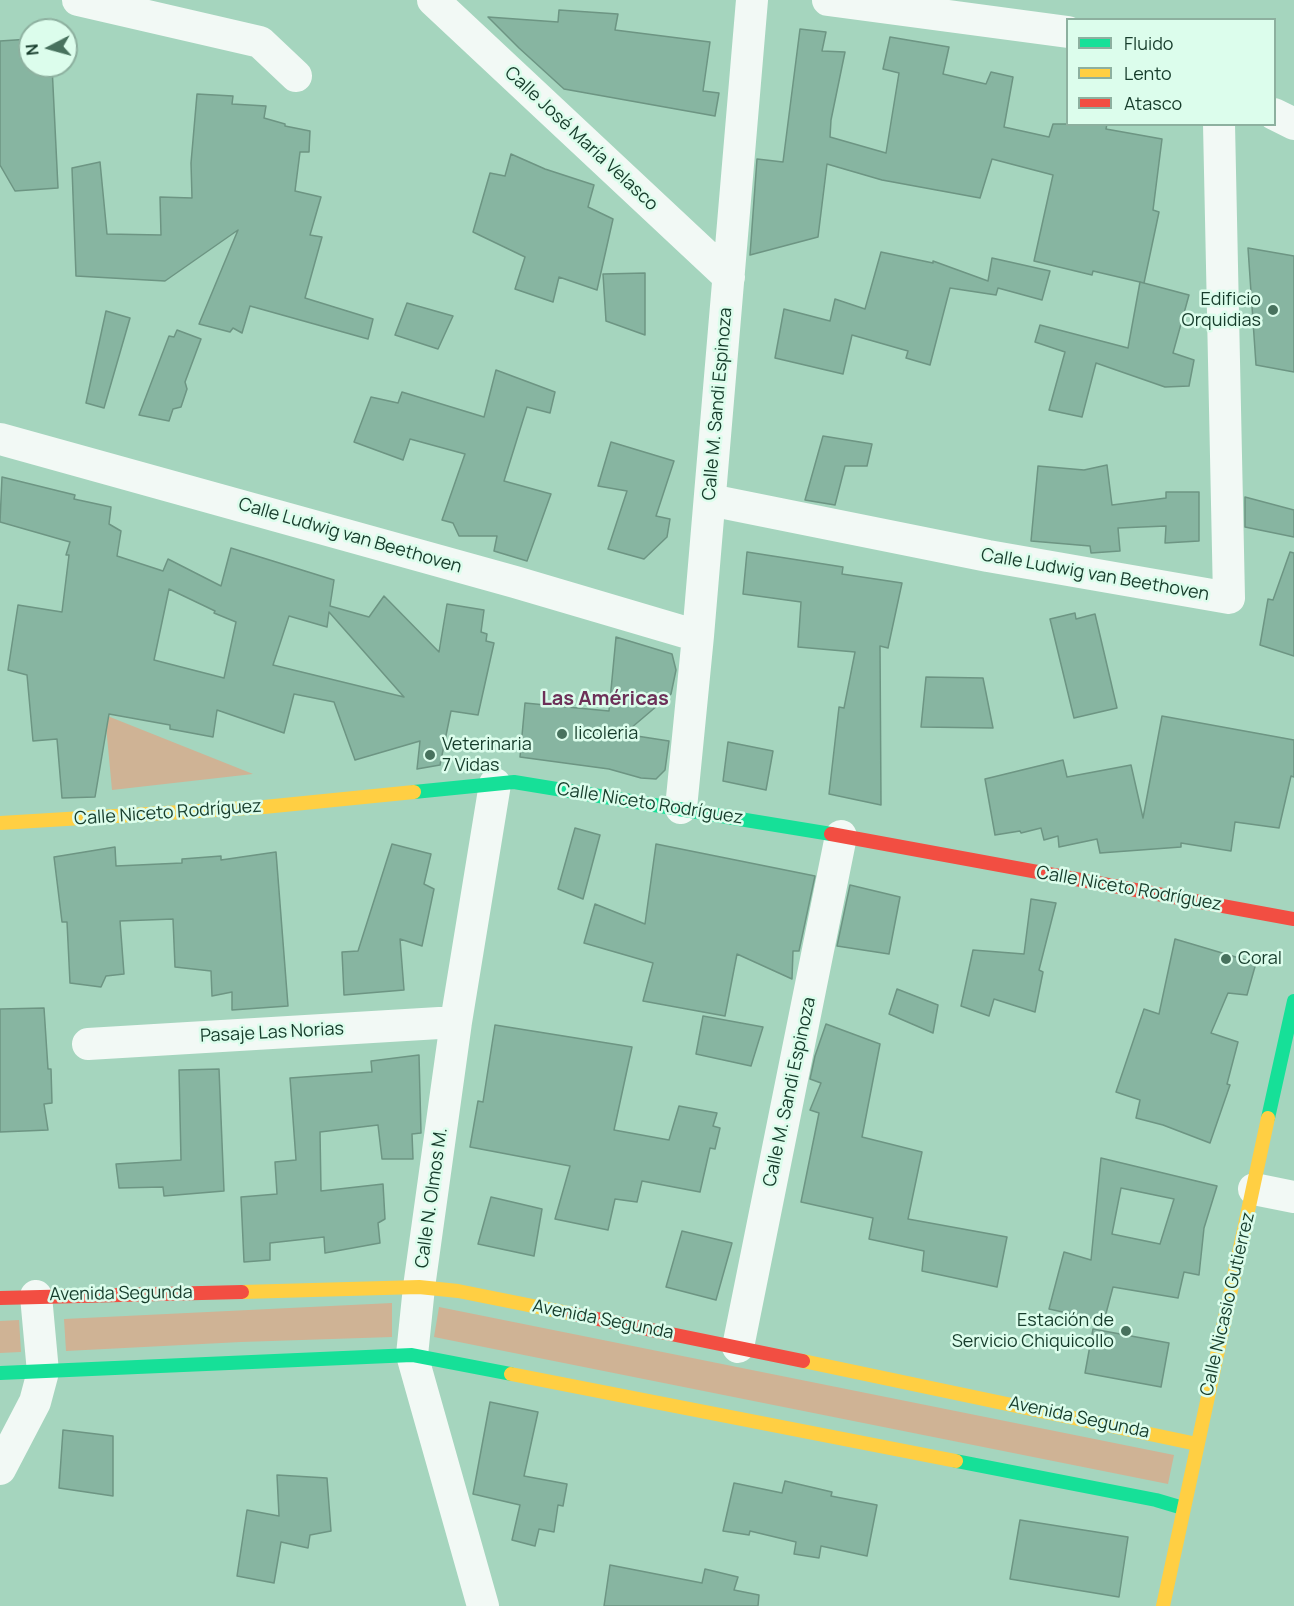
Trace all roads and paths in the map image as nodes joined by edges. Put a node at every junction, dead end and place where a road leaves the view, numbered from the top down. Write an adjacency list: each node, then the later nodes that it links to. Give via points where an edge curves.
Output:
1 (78, 0): 6 (street, via 260,42)
2 (433, 0): 10 (street, Calle José María Velasco)
3 (752, 0): 10 (street, Calle M. Sandi Espinoza)
4 (828, 0): 5 (street)
5 (1066, 32)
6 (296, 76)
7 (1276, 115): 8 (street)
8 (1294, 124)
9 (1220, 126): 12 (street, Calle Ludwig van Beethoven, via 1228,598 988,556)
10 (729, 277): 12 (street, Calle M. Sandi Espinoza)
11 (0, 439): 13 (street, Calle Ludwig van Beethoven)
12 (710, 500): 13 (street, Calle M. Sandi Espinoza)
13 (698, 636): 15 (street, Calle M. Sandi Espinoza)
14 (495, 784): 15 (main road, Calle Niceto Rodríguez, via 514,782); 16 (main road, Calle Niceto Rodríguez, via 264,807); 20 (street, Calle N. Olmos M.)
15 (681, 808): 17 (main road, Calle Niceto Rodríguez)
16 (0, 823)
17 (841, 836): 18 (main road, Calle Niceto Rodríguez); 27 (street, Calle M. Sandi Espinoza)
18 (1294, 919)
19 (1294, 1001): 22 (main road, Calle Nicasio Gutierrez)
20 (456, 1022): 21 (street, Pasaje Las Norias); 24 (street, Calle N. Olmos M.)
21 (88, 1044)
22 (1254, 1189): 23 (street); 31 (main road, Calle Nicasio Gutierrez)
23 (1294, 1197)
24 (419, 1287): 25 (main road, Avenida Segunda); 27 (main road, Avenida Segunda, via 458,1291); 28 (street, Calle N. Olmos M.)
25 (36, 1296): 26 (main road, Avenida Segunda); 29 (street)
26 (0, 1298)
27 (738, 1347): 31 (main road, Avenida Segunda)
28 (412, 1355): 29 (main road); 33 (main road); 35 (street, Calle N. Olmos M.)
29 (43, 1372): 30 (main road); 32 (street, via 35,1402)
30 (0, 1373)
31 (1197, 1444): 33 (main road, Calle Nicasio Gutierrez)
32 (0, 1469)
33 (1183, 1508): 34 (main road, Calle Nicasio Gutierrez)
34 (1168, 1604)
35 (483, 1606)

